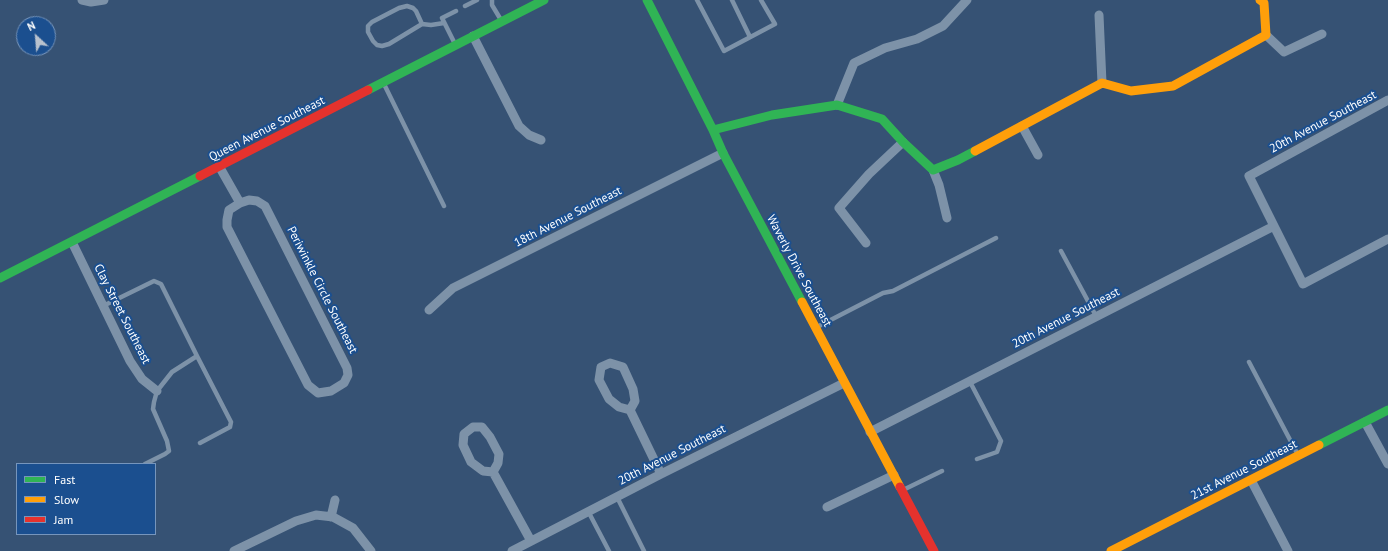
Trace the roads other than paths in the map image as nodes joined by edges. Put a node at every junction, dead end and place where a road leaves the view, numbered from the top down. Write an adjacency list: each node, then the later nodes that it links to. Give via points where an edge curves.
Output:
1 (82, 0): 2 (street)
2 (104, 0)
3 (477, 0): 12 (lane)
4 (492, 0): 16 (lane, via 492,5)
5 (647, 0): 28 (main road, Waverly Drive Southeast)
6 (698, 0): 21 (lane, via 724,51)
7 (732, 0): 21 (lane)
8 (761, 0): 21 (lane, via 775,24)
9 (966, 0): 26 (street, via 942,26 917,39 885,48 854,63)
10 (1260, 0): 20 (main road, via 1264,3)
11 (539, 1): 16 (main road, Queen Avenue Southeast)
12 (465, 6)
13 (456, 11): 15 (lane, via 442,18)
14 (1099, 15): 24 (street)
15 (444, 22): 17 (lane); 22 (lane)
16 (502, 22): 19 (main road, Queen Avenue Southeast)
17 (422, 24): 17 (lane, via 382,46 377,45 368,32 368,26 372,22 407,6 416,11)
18 (1322, 34): 20 (street, via 1284,52)
19 (473, 36): 22 (main road, Queen Avenue Southeast); 29 (street, via 519,126 529,135)
20 (1266, 36): 24 (main road, via 1173,86 1131,91)
21 (750, 37)
22 (456, 45): 23 (main road, Queen Avenue Southeast)
23 (383, 82): 33 (main road, Queen Avenue Southeast); 36 (lane)
24 (1102, 84): 27 (main road)
25 (1388, 100): 38 (street, 20th Avenue Southeast, via 1249,176)
26 (837, 105): 28 (main road, via 772,115); 30 (main road, via 882,119)
27 (1022, 126): 32 (street); 34 (main road, via 958,160)
28 (713, 130): 31 (main road, Waverly Drive Southeast)
29 (541, 140)
30 (903, 142): 34 (main road); 42 (street, via 869,174 839,208)
31 (723, 152): 46 (street, 18th Avenue Southeast, via 453,288); 48 (main road, Waverly Drive Southeast)
32 (1038, 155)
33 (219, 166): 35 (street); 41 (main road, Queen Avenue Southeast)
34 (933, 170): 37 (street)
35 (240, 203): 35 (street, Periwinkle Circle Southeast, via 229,210 227,227 308,385 318,393 331,391 344,384 348,375 347,368 265,206 249,200)
36 (444, 206)
37 (947, 218)
38 (1274, 226): 40 (street, via 1303,284); 47 (street, 20th Avenue Southeast)
39 (996, 238): 48 (lane)
40 (1388, 239)
41 (72, 242): 44 (main road, Queen Avenue Southeast); 45 (street, Clay Street Southeast)
42 (866, 242)
43 (1061, 252): 47 (lane)
44 (0, 278)
45 (103, 306): 49 (lane, via 154,282 161,284); 53 (street, Clay Street Southeast, via 142,380)
46 (429, 310)
47 (1096, 316): 51 (street, 20th Avenue Southeast)
48 (816, 328): 52 (main road, Waverly Drive Southeast)
49 (197, 356): 53 (lane, via 172,372); 58 (lane, via 232,422 230,427)
50 (1250, 362): 59 (lane)
51 (969, 380): 57 (street, 20th Avenue Southeast); 60 (lane, via 1001,441 997,452)
52 (844, 383): 57 (main road, Waverly Drive Southeast); 65 (street, 20th Avenue Southeast)
53 (157, 391): 61 (lane, via 153,409 169,451)
54 (630, 410): 54 (street, via 609,399 599,380 601,367 610,363 623,367 635,401); 65 (street)
55 (1388, 410): 56 (main road, 21st Avenue Southeast)
56 (1365, 422): 59 (main road, 21st Avenue Southeast); 62 (street)
57 (870, 432): 66 (main road, Waverly Drive Southeast)
58 (200, 443)
59 (1298, 456): 67 (main road, 21st Avenue Southeast)
60 (978, 459)
61 (147, 463)
62 (1388, 464)
63 (942, 471): 68 (lane)
64 (493, 472): 64 (street, via 482,471 471,462 463,445 464,434 472,427 482,427 499,454 498,464); 74 (street)
65 (661, 474): 69 (street, 20th Avenue Southeast)
66 (894, 475): 68 (main road, Waverly Drive Southeast); 71 (street)
67 (1251, 480): 81 (main road, 21st Avenue Southeast); 82 (street)
68 (902, 491): 80 (main road, Waverly Drive Southeast)
69 (617, 496): 72 (street, 20th Avenue Southeast); 79 (lane)
70 (335, 500): 73 (street)
71 (828, 507)
72 (588, 511): 74 (street, 20th Avenue Southeast); 78 (lane)
73 (331, 517): 75 (street, via 316,515 296,521); 76 (street, via 353,528)
74 (531, 541): 77 (street, 20th Avenue Southeast)
75 (234, 551)
76 (371, 551)
77 (512, 551)
78 (609, 551)
79 (644, 551)
80 (934, 551)
81 (1111, 551)
82 (1288, 551)

